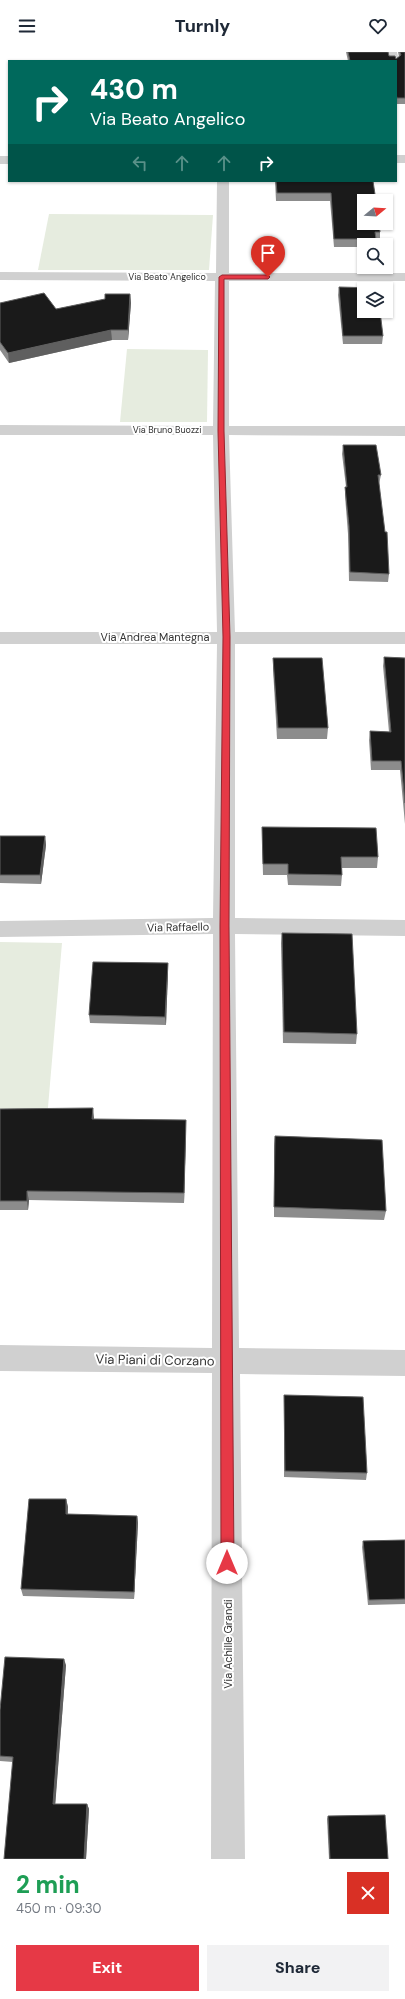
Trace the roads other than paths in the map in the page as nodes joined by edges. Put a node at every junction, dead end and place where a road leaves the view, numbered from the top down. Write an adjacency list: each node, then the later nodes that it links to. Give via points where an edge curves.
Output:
1 (223, 182): 3 (street, Via Achille Grandi)
2 (0, 276): 3 (street, Via Beato Angelico)
3 (222, 277): 4 (street, Via Beato Angelico); 6 (street, Via Achille Grandi)
4 (405, 277)
5 (0, 430): 6 (street, Via Bruno Buozzi)
6 (221, 431): 7 (street, Via Bruno Buozzi); 8 (street, Via Achille Grandi)
7 (405, 431)
8 (226, 637): 9 (street, Via Andrea Mantegna); 10 (street, Via Andrea Mantegna); 11 (street, Via Achille Grandi)
9 (0, 638)
10 (405, 638)
11 (224, 926): 12 (street, Via Raffaello); 13 (street, Via Raffaello); 15 (street, Via Achille Grandi)
12 (405, 928)
13 (0, 929)
14 (0, 1358): 15 (street, Via Piani di Corzano)
15 (227, 1361): 16 (street, Via Piani di Corzano); 17 (street, Via Achille Grandi)
16 (405, 1363)
17 (228, 1859)

